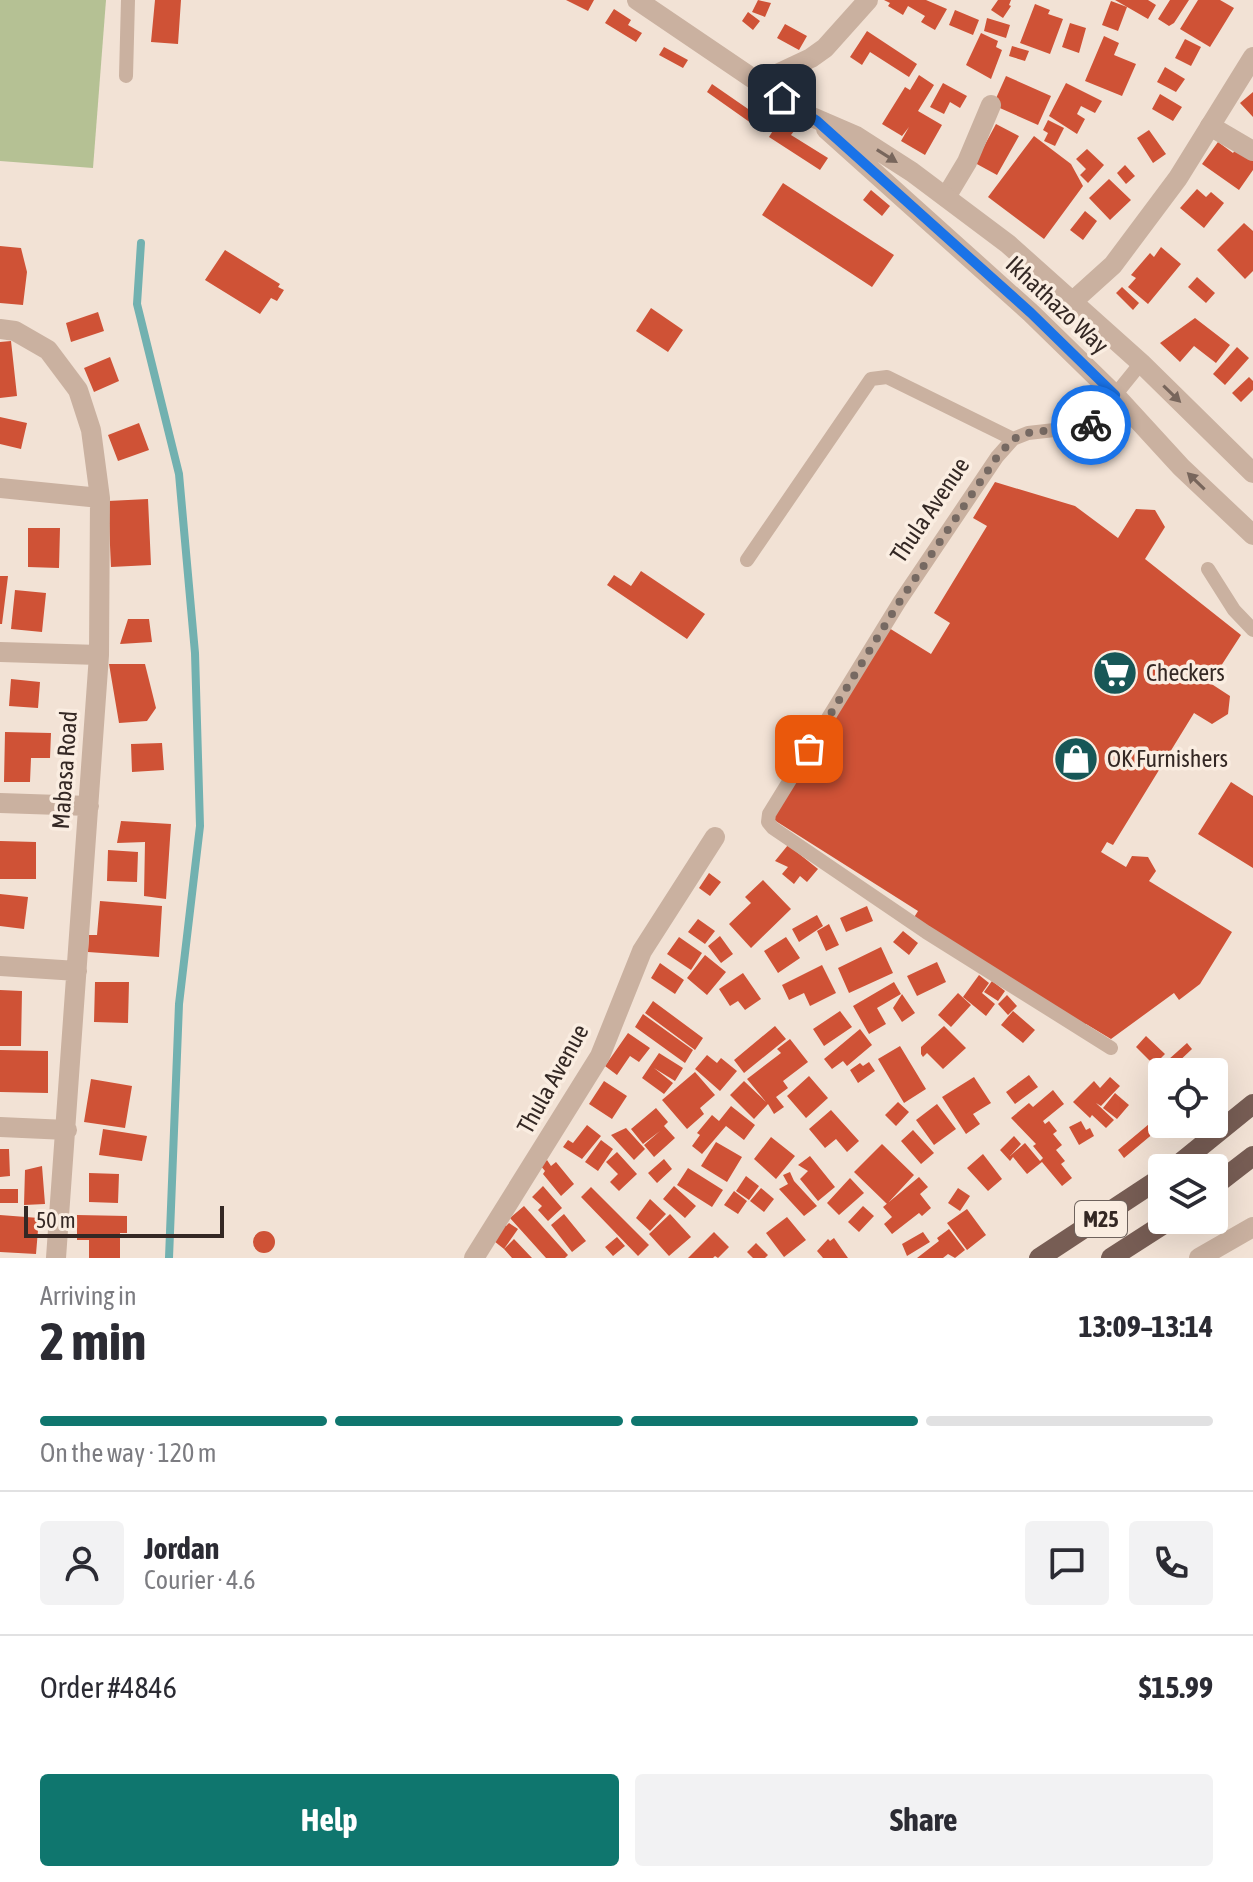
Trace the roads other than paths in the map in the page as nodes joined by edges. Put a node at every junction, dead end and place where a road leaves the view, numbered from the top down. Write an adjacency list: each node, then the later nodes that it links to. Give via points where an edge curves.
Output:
1 (128, 0): 5 (lane)
2 (637, 0): 6 (street, Ikhathazo Way)
3 (868, 0): 6 (street, via 825,48)
4 (1253, 57): 9 (street)
5 (126, 76)
6 (758, 83): 8 (street, Ikhathazo Way)
7 (991, 105): 11 (street)
8 (817, 121): 11 (street, Ikhathazo Way, one-way to 11, via 856,136); 15 (street, Ikhathazo Way)
9 (1210, 126): 10 (street); 12 (street, via 1113,265)
10 (1253, 151)
11 (946, 197): 12 (street, Ikhathazo Way)
12 (1072, 302): 14 (street, Ikhathazo Way)
13 (0, 329): 19 (street, Mabasa Road, via 15,331 48,350 78,390 91,430)
14 (1141, 363): 15 (lane); 17 (street, Ikhathazo Way, one-way to 17)
15 (1115, 395): 16 (lane, via 1090,426 1040,430); 20 (street, Ikhathazo Way, one-way to 15)
16 (1013, 439): 21 (lane, via 887,377 871,379); 31 (lane, Thula Avenue, via 900,601 768,822 926,932)
17 (1253, 473)
18 (0, 488): 19 (street)
19 (100, 498): 25 (street, Mabasa Road)
20 (1253, 535)
21 (747, 560)
22 (1208, 569): 23 (lane)
23 (1253, 630)
24 (0, 652): 25 (street)
25 (99, 655): 27 (street, Mabasa Road)
26 (0, 803): 27 (street)
27 (89, 806): 30 (street, Mabasa Road)
28 (715, 837): 42 (street, Thula Avenue, via 642,951 600,1056)
29 (0, 966): 30 (street)
30 (77, 971): 34 (street, Mabasa Road)
31 (1111, 1048)
32 (1253, 1104): 35 (main road)
33 (0, 1127): 34 (street)
34 (67, 1130): 41 (street, Mabasa Road)
35 (1191, 1154)
36 (1253, 1156): 37 (main road)
37 (1228, 1175)
38 (1148, 1188): 43 (main road, M25)
39 (1253, 1227): 45 (street)
40 (1148, 1234): 44 (main road, M25)
41 (56, 1258)
42 (474, 1258)
43 (1039, 1258)
44 (1111, 1258)
45 (1199, 1258)

